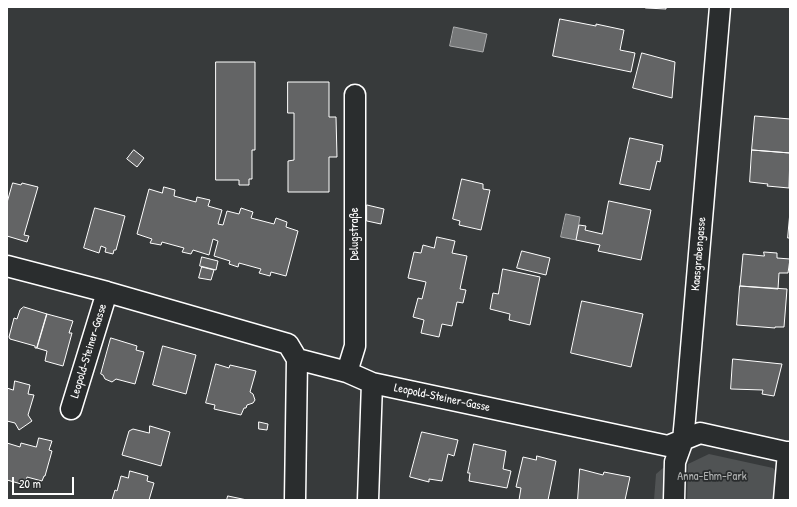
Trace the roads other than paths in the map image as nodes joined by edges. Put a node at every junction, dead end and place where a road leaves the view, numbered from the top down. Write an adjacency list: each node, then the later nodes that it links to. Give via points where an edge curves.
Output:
1 (720, 7): 9 (street, Kaasgrabengasse)
2 (355, 95): 6 (street, Delugstraße, via 355,346)
3 (7, 266): 4 (street, Leopold-Steiner-Gasse)
4 (107, 292): 5 (street, Leopold-Steiner-Gasse, via 288,344); 8 (street, Leopold-Steiner-Gasse)
5 (297, 359): 6 (street, Leopold-Steiner-Gasse); 11 (street)
6 (347, 372): 7 (street, Leopold-Steiner-Gasse)
7 (372, 383): 9 (street, Leopold-Steiner-Gasse, via 668,446); 12 (street)
8 (71, 409)
9 (683, 440): 10 (street, Leopold-Steiner-Gasse, via 700,433); 13 (street, Kaasgrabengasse, via 675,462)
10 (789, 453): 14 (street)
11 (295, 500)
12 (368, 500)
13 (674, 500)
14 (784, 500)

